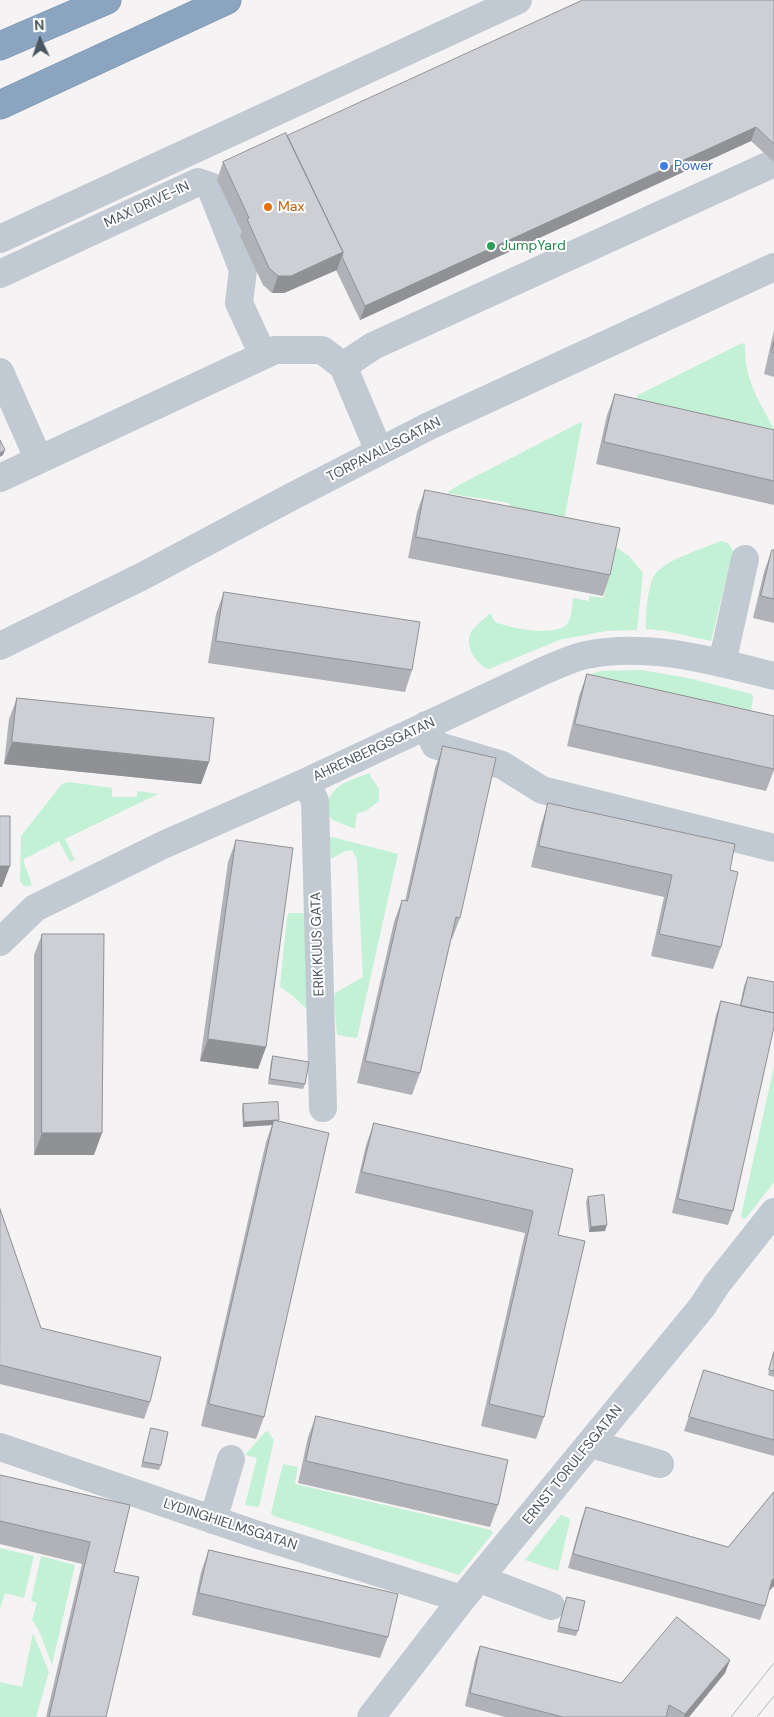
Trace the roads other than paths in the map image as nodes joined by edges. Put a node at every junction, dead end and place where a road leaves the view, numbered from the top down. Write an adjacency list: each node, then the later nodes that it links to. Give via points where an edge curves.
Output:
1 (107, 0): 4 (highway)
2 (227, 0): 5 (highway)
3 (518, 0): 7 (street)
4 (0, 46)
5 (0, 106)
6 (774, 163): 11 (street, via 373,346)
7 (0, 239)
8 (774, 267): 13 (street, TORPAVALLSGATAN)
9 (0, 274): 10 (street, MAX DRIVE-IN, via 198,182 210,186 243,270 240,303)
10 (263, 355): 11 (street, via 275,350 322,350); 14 (street)
11 (343, 366): 13 (street)
12 (0, 372): 14 (street)
13 (379, 451): 17 (street, TORPAVALLSGATAN, via 143,576)
14 (39, 460): 15 (street)
15 (0, 478)
16 (745, 559): 18 (street, via 725,650)
17 (0, 646)
18 (718, 662): 19 (street, AHRENBERGSGATAN); 20 (street, AHRENBERGSGATAN, via 647,650 583,655)
19 (774, 676)
20 (426, 725): 21 (street, AHRENBERGSGATAN); 22 (street, via 434,745 502,765 542,790)
21 (306, 782): 23 (street, AHRENBERGSGATAN, via 163,845 35,908); 24 (street, ERIK KUUS GATA, via 315,801)
22 (774, 848)
23 (0, 942)
24 (323, 1108)
25 (774, 1212): 26 (street, ERNST TORULFSGATAN)
26 (591, 1444): 29 (street); 31 (street, ERNST TORULFSGATAN)
27 (0, 1447): 30 (street, LYDINGHIELMSGATAN)
28 (231, 1459): 30 (street)
29 (660, 1464)
30 (213, 1520): 31 (street, LYDINGHIELMSGATAN)
31 (471, 1589): 32 (street, LYDINGHIELMSGATAN); 33 (street, ERNST TORULFSGATAN)
32 (551, 1606)
33 (371, 1717)

